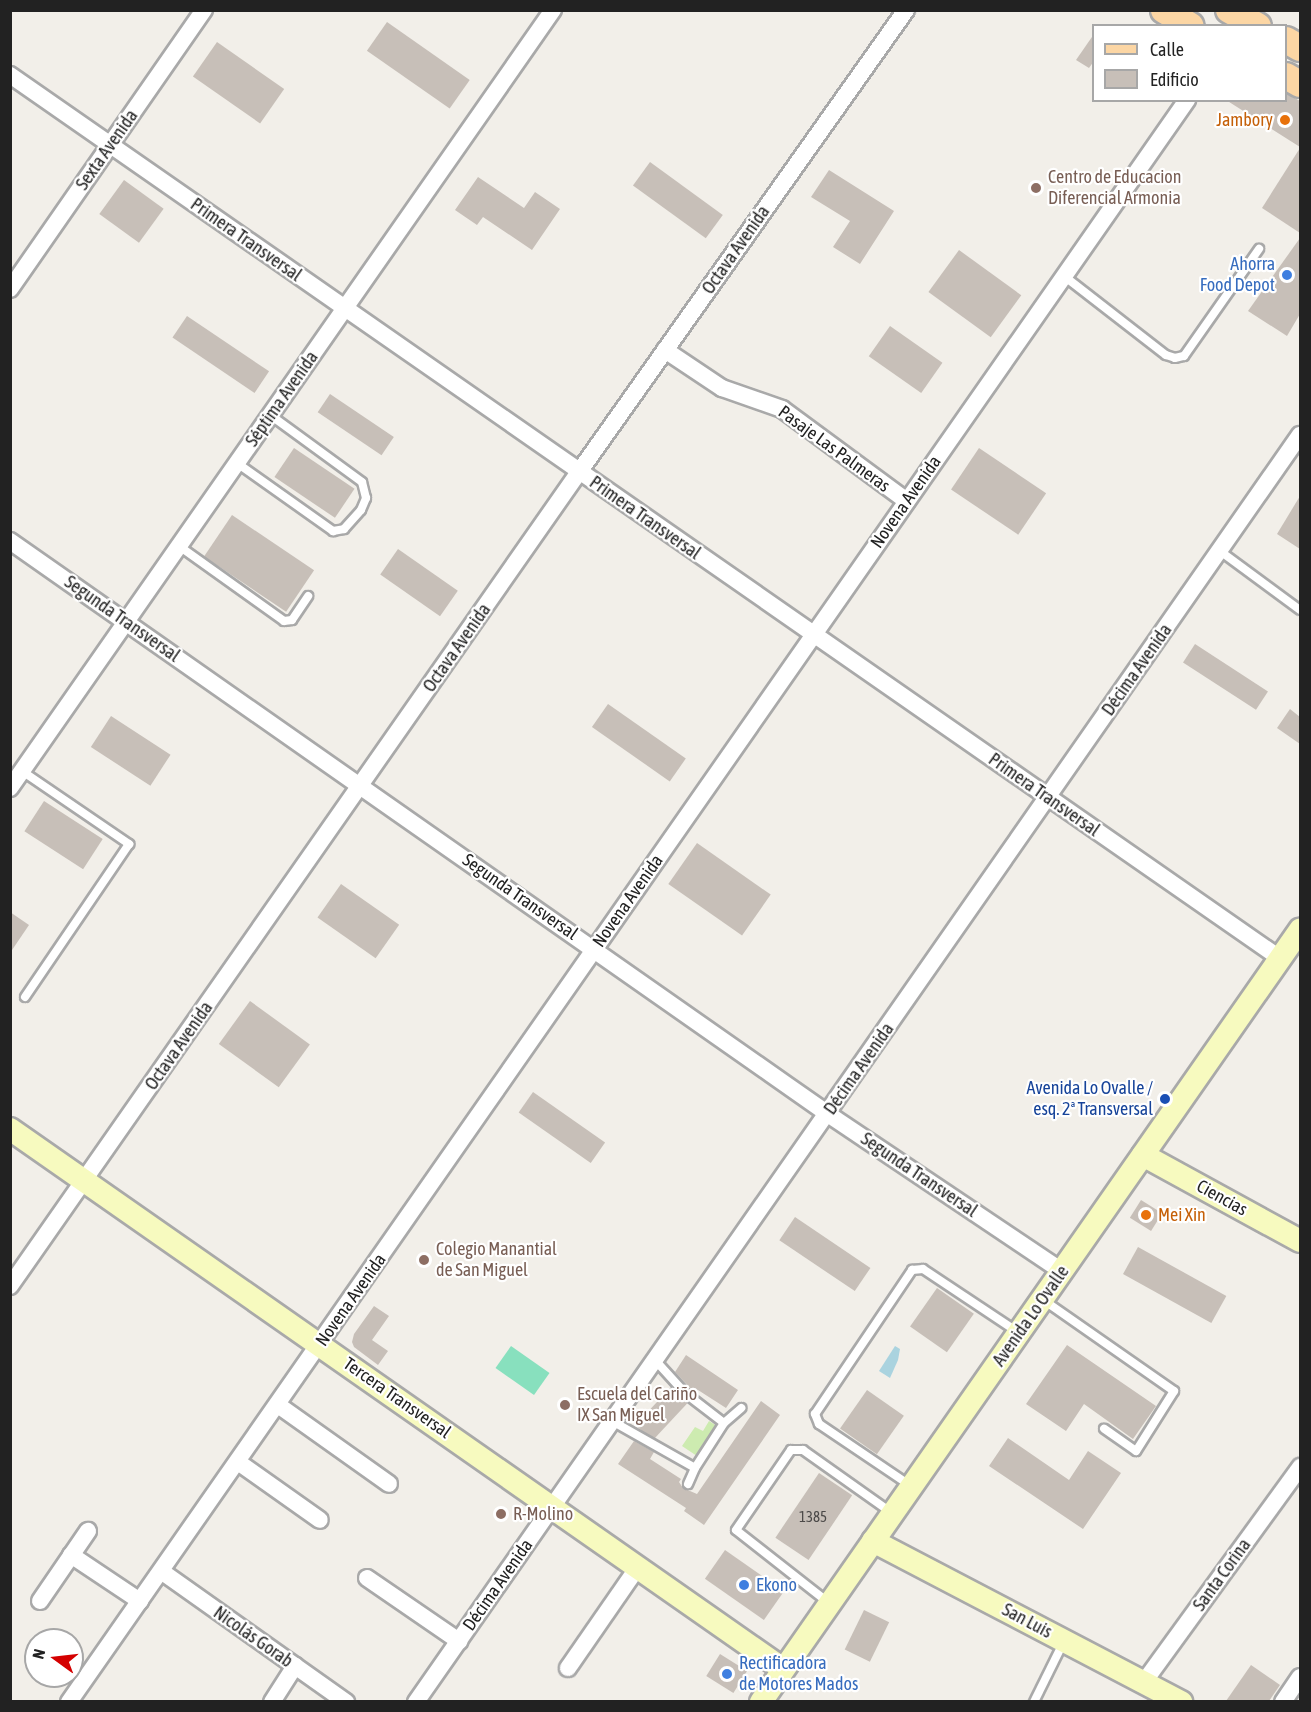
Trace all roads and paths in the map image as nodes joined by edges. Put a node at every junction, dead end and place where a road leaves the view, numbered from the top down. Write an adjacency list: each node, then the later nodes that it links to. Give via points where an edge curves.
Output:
1 (204, 10): 10 (street, Sexta Avenida)
2 (553, 10): 14 (street, Séptima Avenida)
3 (906, 10): 15 (street, Octava Avenida)
4 (1164, 10): 6 (main road)
5 (1230, 10): 7 (main road)
6 (1188, 24)
7 (1254, 24)
8 (10, 75): 10 (street, Primera Transversal)
9 (1185, 102): 12 (street, Novena Avenida)
10 (111, 144): 13 (street, Sexta Avenida); 14 (street, Primera Transversal)
11 (1259, 249): 12 (lane, via 1184,356 1175,358 1166,356)
12 (1064, 276): 20 (street, Novena Avenida)
13 (10, 289)
14 (344, 309): 16 (street, Séptima Avenida); 19 (street, Primera Transversal)
15 (665, 350): 19 (street, Octava Avenida); 20 (street, Pasaje Las Palmeras, via 722,387 782,409)
16 (270, 415): 18 (street, Séptima Avenida); 18 (lane, via 362,482 366,498 361,510 344,529 333,531)
17 (1300, 435): 23 (street, Décima Avenida)
18 (237, 463): 22 (street, Séptima Avenida)
19 (579, 472): 27 (street, Primera Transversal); 29 (street, Octava Avenida)
20 (907, 501): 27 (street, Novena Avenida)
21 (10, 541): 26 (street, Segunda Transversal)
22 (179, 546): 24 (lane, via 284,621 292,620); 26 (street, Séptima Avenida)
23 (1220, 551): 25 (lane); 31 (street, Décima Avenida)
24 (308, 596)
25 (1300, 610)
26 (126, 622): 28 (street, Séptima Avenida); 29 (street, Segunda Transversal)
27 (813, 635): 31 (street, Primera Transversal); 33 (street, Novena Avenida)
28 (22, 771): 30 (street, Séptima Avenida); 35 (lane, via 129,844)
29 (362, 786): 33 (street, Segunda Transversal); 39 (street, Octava Avenida)
30 (10, 788)
31 (1048, 798): 34 (street, Primera Transversal); 36 (street, Décima Avenida)
32 (1300, 930): 34 (street, Avenida Lo Ovalle)
33 (595, 949): 36 (street, Segunda Transversal); 45 (street, Novena Avenida)
34 (1281, 959): 38 (street, Avenida Lo Ovalle)
35 (25, 997)
36 (828, 1114): 41 (street, Segunda Transversal); 46 (street, Décima Avenida)
37 (10, 1129): 39 (street, Tercera Transversal)
38 (1143, 1155): 40 (street, Ciencias); 41 (street, Avenida Lo Ovalle)
39 (83, 1180): 42 (street, Octava Avenida); 45 (street, Tercera Transversal)
40 (1300, 1241)
41 (1062, 1271): 43 (street, Avenida Lo Ovalle)
42 (10, 1286)
43 (1042, 1299): 44 (street, Avenida Lo Ovalle); 51 (lane, via 1174,1391 1136,1451)
44 (1019, 1332): 57 (street, Avenida Lo Ovalle); 57 (lane, via 923,1269 912,1270 815,1414 819,1424)
45 (320, 1344): 47 (street, Novena Avenida); 58 (street, Tercera Transversal)
46 (656, 1360): 49 (street, Décima Avenida); 50 (lane, via 690,1398)
47 (278, 1405): 52 (street, Novena Avenida); 55 (street)
48 (741, 1408): 50 (lane)
49 (612, 1421): 54 (lane); 58 (street, Décima Avenida)
50 (724, 1424): 54 (lane)
51 (1104, 1429)
52 (237, 1462): 60 (street); 65 (street, Novena Avenida)
53 (1300, 1467): 76 (street, Santa Corina)
54 (695, 1468): 56 (lane)
55 (389, 1484)
56 (688, 1484)
57 (911, 1486): 59 (street, Avenida Lo Ovalle)
58 (552, 1507): 64 (street, Tercera Transversal); 70 (street, Décima Avenida)
59 (892, 1513): 62 (street, Avenida Lo Ovalle); 69 (lane, via 797,1449 791,1450 737,1527 737,1533)
60 (320, 1520)
61 (88, 1531): 63 (street)
62 (873, 1541): 69 (street, Avenida Lo Ovalle); 71 (street, San Luis)
63 (71, 1555): 67 (street); 68 (street)
64 (638, 1567): 73 (street); 74 (street, Tercera Transversal)
65 (161, 1571): 68 (street, Novena Avenida); 72 (street, Nicolás Gorab)
66 (368, 1578): 70 (street)
67 (40, 1601)
68 (140, 1601): 77 (street, Novena Avenida)
69 (829, 1604): 74 (street, Avenida Lo Ovalle)
70 (459, 1641): 80 (street, Décima Avenida)
71 (1064, 1641): 76 (street, San Luis); 82 (lane)
72 (295, 1666): 78 (street); 79 (street, Nicolás Gorab)
73 (568, 1668)
74 (783, 1669): 81 (street, Avenida Lo Ovalle)
75 (1300, 1677): 84 (street)
76 (1144, 1682): 83 (street, San Luis)
77 (69, 1701)
78 (272, 1701)
79 (346, 1701)
80 (416, 1701)
81 (761, 1701)
82 (1034, 1701)
83 (1181, 1701)
84 (1283, 1701)

